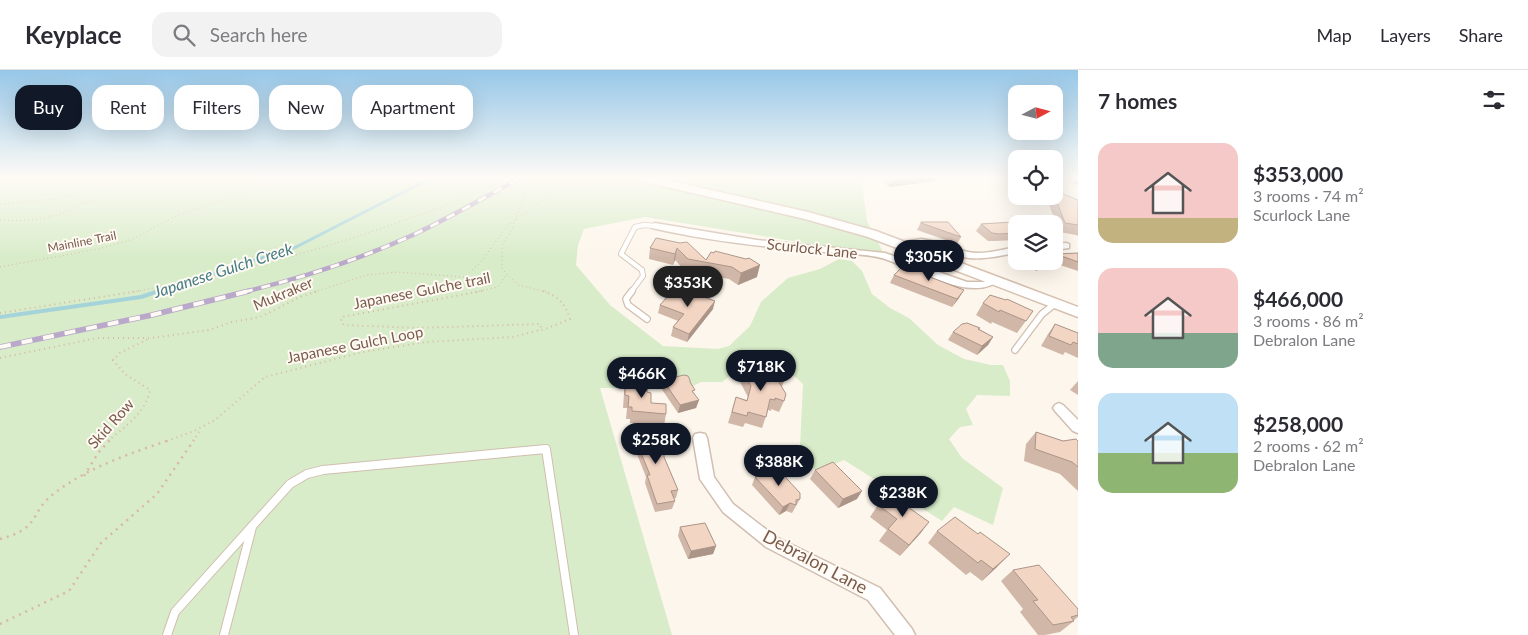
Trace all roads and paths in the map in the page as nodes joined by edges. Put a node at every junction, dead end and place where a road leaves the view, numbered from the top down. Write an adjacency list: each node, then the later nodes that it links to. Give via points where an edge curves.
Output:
1 (81, 204): 8 (path, via 59,214 14,222)
2 (208, 204): 14 (path, Mainline Trail, via 174,216 123,243)
3 (444, 204): 19 (path, via 306,254 236,272 96,299)
4 (520, 204): 7 (path)
5 (537, 204): 7 (path)
6 (751, 204): 10 (main road, via 808,216)
7 (517, 217): 15 (path, via 502,245 502,269); 22 (path, Mukraker, via 501,233 484,260 464,277 397,272 367,275 300,297 260,317 209,330)
8 (0, 220)
9 (655, 226): 16 (street, Scurlock Lane, via 757,243 885,256 967,285 986,285); 20 (lane, via 635,227 620,254 642,270 643,276 626,299 628,306)
10 (904, 246): 13 (street, via 916,240 970,255); 16 (main road)
11 (1063, 246): 12 (street)
12 (1066, 246)
13 (1008, 252)
14 (0, 267)
15 (506, 275): 21 (path, Japanese Gulch Loop, via 518,285 560,299 568,311 570,319); 21 (path, Japanese Gulche trail, via 498,287 489,290 370,311 342,318 341,322 389,328 540,324 541,328)
16 (994, 279): 17 (main road)
17 (1056, 303): 18 (main road); 23 (lane, via 1042,314)
18 (1078, 312)
19 (0, 313)
20 (647, 319)
21 (534, 332): 26 (path, Japanese Gulch Loop, via 513,337 426,342 363,352 277,372 256,381 221,417)
22 (151, 338): 24 (path, Mukraker, via 97,338); 29 (path, Skid Row, via 120,353 113,360 124,374 150,390 150,396 141,410 102,447)
23 (1015, 350)
24 (0, 358)
25 (1059, 408): 27 (street)
26 (202, 427): 29 (path, Japanese Gulch Loop); 32 (path, via 157,494 101,543 69,591)
27 (1078, 428)
28 (700, 438): 36 (street, Debralon Lane, via 707,479 728,508 771,542 874,594)
29 (84, 476): 31 (path, Japanese Gulch Loop, via 46,499 28,529)
30 (252, 525): 33 (lane, via 175,612); 34 (lane); 35 (lane, via 290,484 307,474 546,449)
31 (0, 539)
32 (0, 624)
33 (167, 635)
34 (224, 635)
35 (574, 635)
36 (906, 635)

